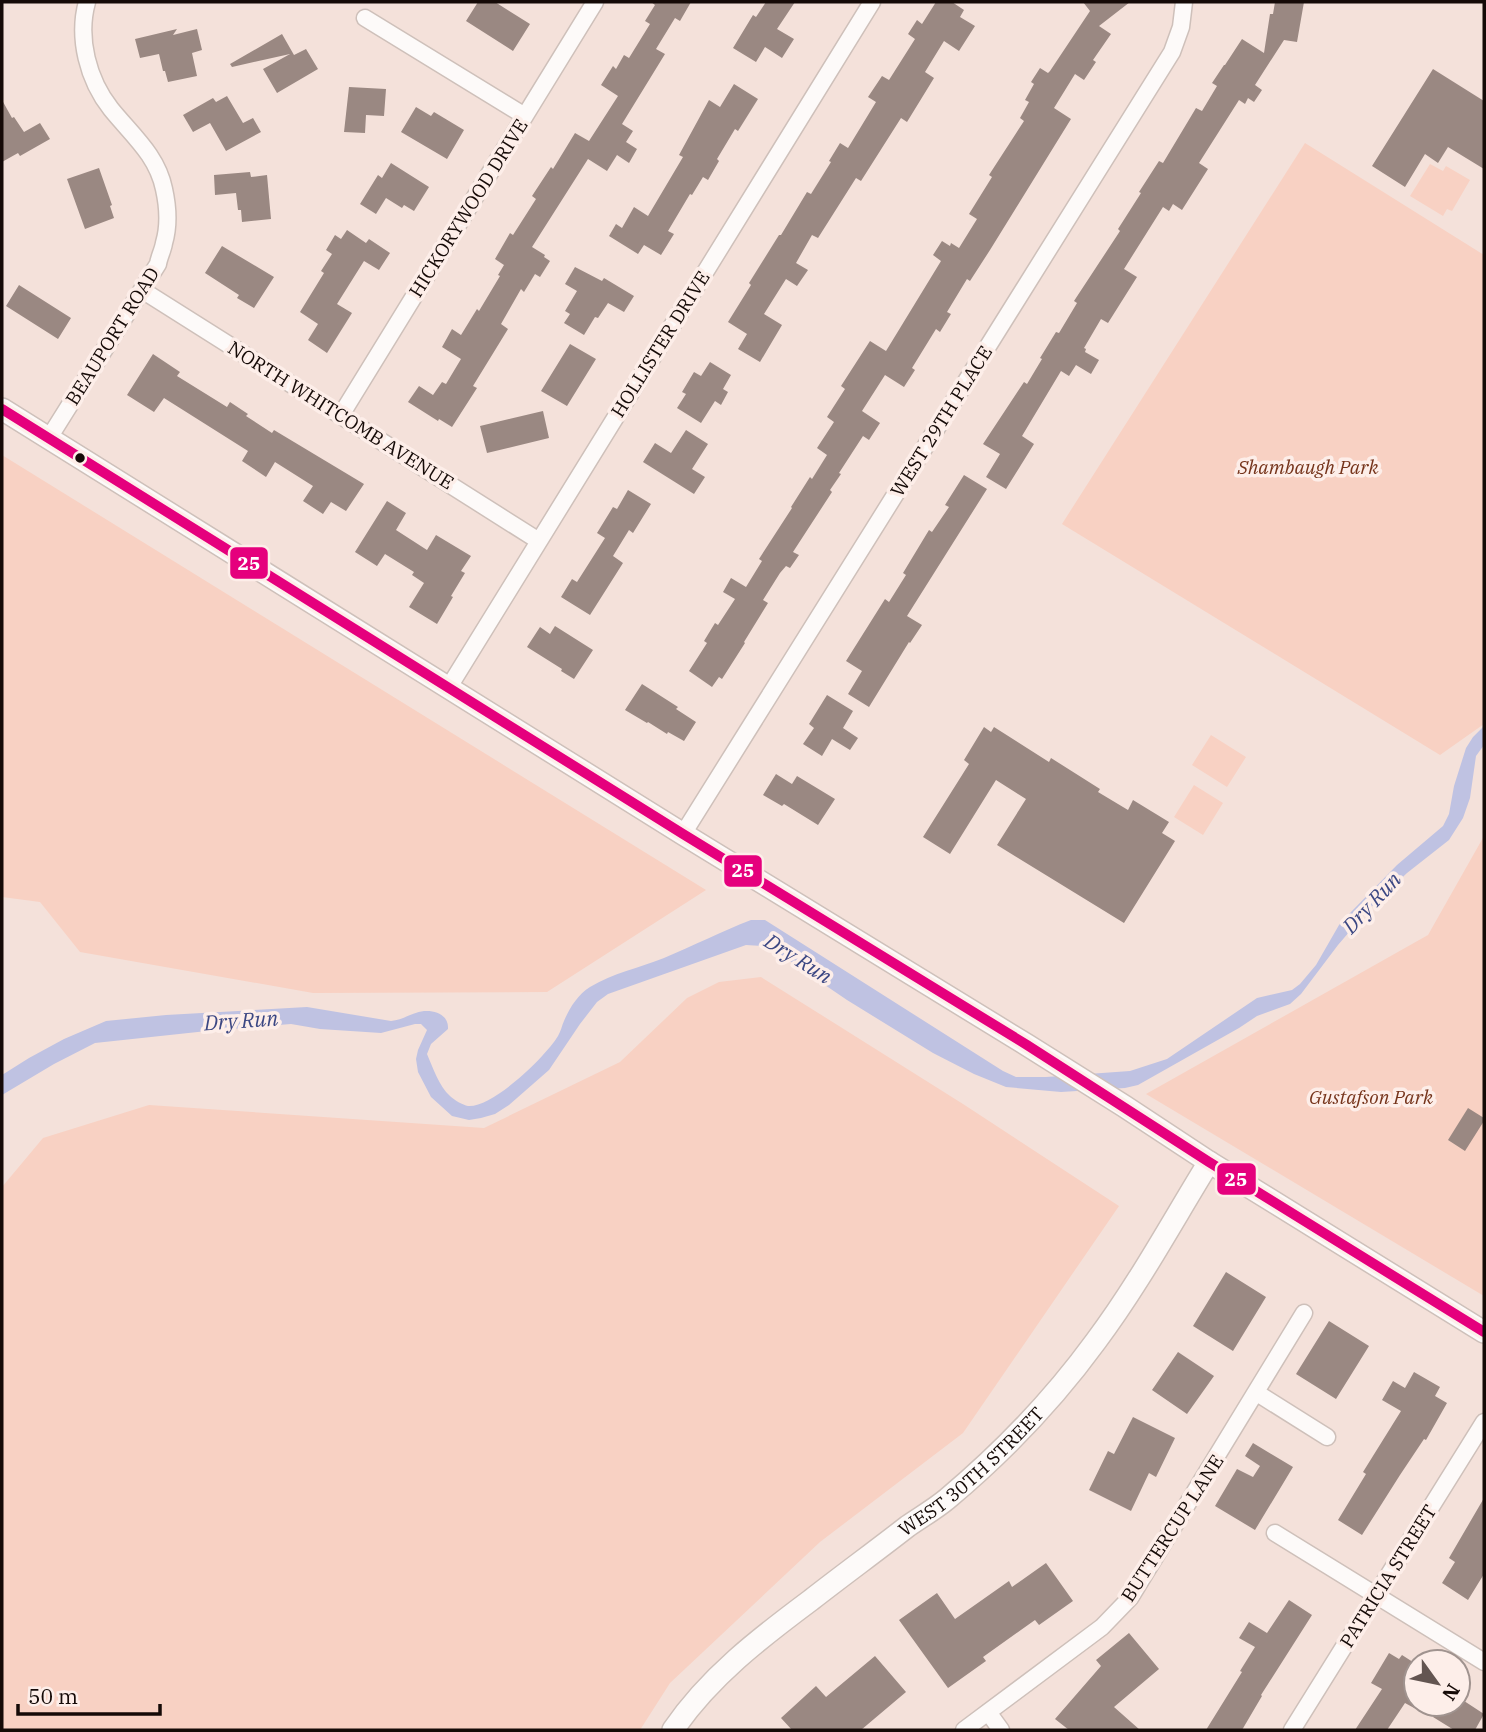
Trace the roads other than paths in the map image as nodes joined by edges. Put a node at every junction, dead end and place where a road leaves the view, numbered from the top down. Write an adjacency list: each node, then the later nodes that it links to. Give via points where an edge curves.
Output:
1 (86, 2): 7 (street, BEAUPORT ROAD, via 83,36 93,79 151,156 164,188 165,239 158,264)
2 (596, 2): 6 (street, HICKORYWOOD DRIVE)
3 (872, 2): 11 (street, HOLLISTER DRIVE)
4 (1184, 2): 13 (street, WEST 29TH PLACE, via 1172,52)
5 (365, 18): 6 (street)
6 (525, 116): 9 (street, HICKORYWOOD DRIVE)
7 (142, 290): 9 (street, NORTH WHITCOMB AVENUE); 10 (street, BEAUPORT ROAD)
8 (2, 409): 10 (street)
9 (341, 415): 11 (street, NORTH WHITCOMB AVENUE)
10 (49, 439): 12 (street)
11 (539, 541): 12 (street, HOLLISTER DRIVE)
12 (449, 687): 13 (street)
13 (684, 834): 14 (street)
14 (1209, 1161): 16 (street); 24 (street, WEST 30TH STREET, via 1098,1339 1036,1414 947,1499 756,1641 711,1684)
15 (1304, 1313): 17 (street, BUTTERCUP LANE)
16 (1484, 1332)
17 (1257, 1393): 19 (street); 23 (street, BUTTERCUP LANE, via 1130,1598 1102,1627)
18 (1484, 1422): 21 (street, PATRICIA STREET)
19 (1327, 1437)
20 (1275, 1533): 21 (street)
21 (1376, 1595): 22 (street); 27 (street, PATRICIA STREET)
22 (1484, 1662)
23 (988, 1713): 25 (street, BUTTERCUP LANE); 26 (street)
24 (673, 1730)
25 (964, 1730)
26 (1001, 1730)
27 (1292, 1730)

